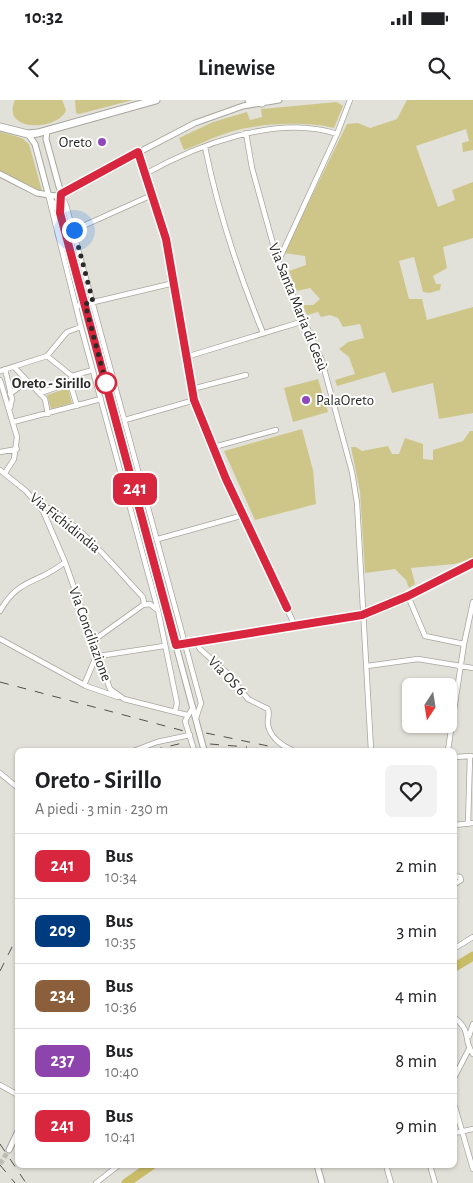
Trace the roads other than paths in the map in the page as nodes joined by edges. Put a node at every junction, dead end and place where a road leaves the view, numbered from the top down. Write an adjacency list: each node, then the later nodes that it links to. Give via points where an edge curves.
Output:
1 (156, 100): 7 (main road)
2 (249, 100): 5 (main road)
3 (278, 100): 5 (street)
4 (350, 100): 10 (street)
5 (262, 103): 12 (street, via 195,122)
6 (0, 127): 9 (main road)
7 (47, 131): 9 (main road); 15 (street, via 46,140)
8 (246, 133): 10 (street, via 320,128); 11 (street); 20 (street, Via Santa Maria di Gesù, via 252,168)
9 (28, 134): 17 (street, via 35,144)
10 (337, 134): 20 (street)
11 (205, 147): 14 (street, via 186,152); 27 (street, via 228,241)
12 (138, 152): 14 (street); 15 (street)
13 (0, 174): 17 (street)
14 (145, 174): 16 (street)
15 (61, 194): 17 (street); 18 (street); 19 (street)
16 (152, 195): 19 (street); 21 (street, via 166,239)
17 (49, 197): 18 (street); 24 (street)
18 (60, 213): 23 (street)
19 (74, 230): 22 (street)
20 (278, 262): 25 (street, Via Santa Maria di Gesù)
21 (174, 283): 22 (street); 29 (street)
22 (93, 302): 23 (street); 46 (street)
23 (85, 304): 24 (street); 71 (street)
24 (77, 306): 26 (street)
25 (304, 320): 27 (street); 64 (street, Via Santa Maria di Gesù, via 322,360 352,472 357,502)
26 (81, 327): 28 (street, via 67,332); 32 (street)
27 (263, 333): 29 (street)
28 (47, 356): 30 (street); 34 (street)
29 (186, 358): 38 (street)
30 (14, 366): 31 (street); 36 (street)
31 (2, 370): 40 (street)
32 (93, 370): 34 (street); 41 (street)
33 (246, 375): 38 (street)
34 (72, 376): 37 (street)
35 (0, 380): 44 (street)
36 (27, 381): 39 (street); 40 (street)
37 (70, 383): 39 (street); 43 (street)
38 (192, 389): 42 (street)
39 (40, 393): 45 (street, via 45,399)
40 (10, 394): 44 (street)
41 (101, 400): 43 (street); 62 (street)
42 (194, 400): 46 (street); 49 (street)
43 (77, 406): 45 (street)
44 (9, 410): 47 (street)
45 (48, 414): 47 (street)
46 (126, 420): 56 (street)
47 (13, 422): 50 (street)
48 (276, 430): 49 (street)
49 (214, 447): 55 (street)
50 (16, 448): 51 (street); 53 (street, via 14,459)
51 (0, 452)
52 (0, 470): 53 (street, Via Fichidindia)
53 (5, 473): 54 (street, Via Fichidindia)
54 (38, 503): 57 (street, Via Conciliazione); 61 (street, Via Fichidindia, via 52,508 101,552 143,597)
55 (244, 515): 56 (street); 65 (street)
56 (158, 539): 69 (street)
57 (65, 562): 63 (street, via 52,572 14,589); 67 (street, Via Conciliazione)
58 (473, 564): 59 (street)
59 (408, 596): 64 (street); 70 (street, via 425,636)
60 (473, 602): 70 (street)
61 (144, 604): 62 (street); 67 (street)
62 (158, 610): 72 (street)
63 (0, 611)
64 (362, 615): 65 (street); 75 (street, Via Santa Maria di Gesù)
65 (295, 626): 68 (street)
66 (0, 640): 77 (street)
67 (94, 640): 73 (street, Via Conciliazione)
68 (196, 642): 69 (street); 87 (street, Via OS 6, via 248,699 268,709 268,725 273,735)
69 (185, 644): 71 (street); 82 (street, via 201,703)
70 (464, 644): 74 (street)
71 (176, 645): 79 (street)
72 (164, 646): 73 (street); 80 (street, via 177,703)
73 (98, 654): 77 (street); 78 (street, Via Conciliazione, via 110,689)
74 (461, 665): 75 (street, via 418,659); 76 (street); 89 (street)
75 (367, 666): 88 (street, Via Santa Maria di Gesù)
76 (473, 668)
77 (84, 685): 78 (street)
78 (124, 699): 80 (street)
79 (193, 707): 81 (street); 82 (street)
80 (175, 711): 81 (street)
81 (188, 715): 83 (street, via 185,721)
82 (196, 718): 86 (street)
83 (190, 735): 84 (street); 85 (street)
84 (141, 748)
85 (193, 748)
86 (204, 748)
87 (288, 748)
88 (371, 748)
89 (448, 748)
90 (472, 756): 91 (street); 94 (street)
91 (457, 757)
92 (0, 773): 93 (street)
93 (15, 786)
94 (470, 823): 95 (street)
95 (457, 825)
96 (473, 937): 97 (street)
97 (457, 947)
98 (457, 1020): 100 (street, via 467,1029)
99 (473, 1024): 100 (street)
100 (469, 1036): 101 (street)
101 (470, 1049): 102 (street); 103 (street)
102 (473, 1054)
103 (457, 1072)
104 (0, 1085): 105 (street)
105 (15, 1093)
106 (457, 1114): 108 (street)
107 (473, 1129): 108 (street)
108 (463, 1131): 109 (street); 116 (street)
109 (457, 1132)
110 (15, 1137): 111 (street)
111 (8, 1150)
112 (115, 1168): 117 (street)
113 (318, 1168): 118 (street)
114 (387, 1168): 119 (street)
115 (431, 1168): 120 (street)
116 (473, 1169)
117 (96, 1183)
118 (322, 1183)
119 (390, 1183)
120 (435, 1183)

